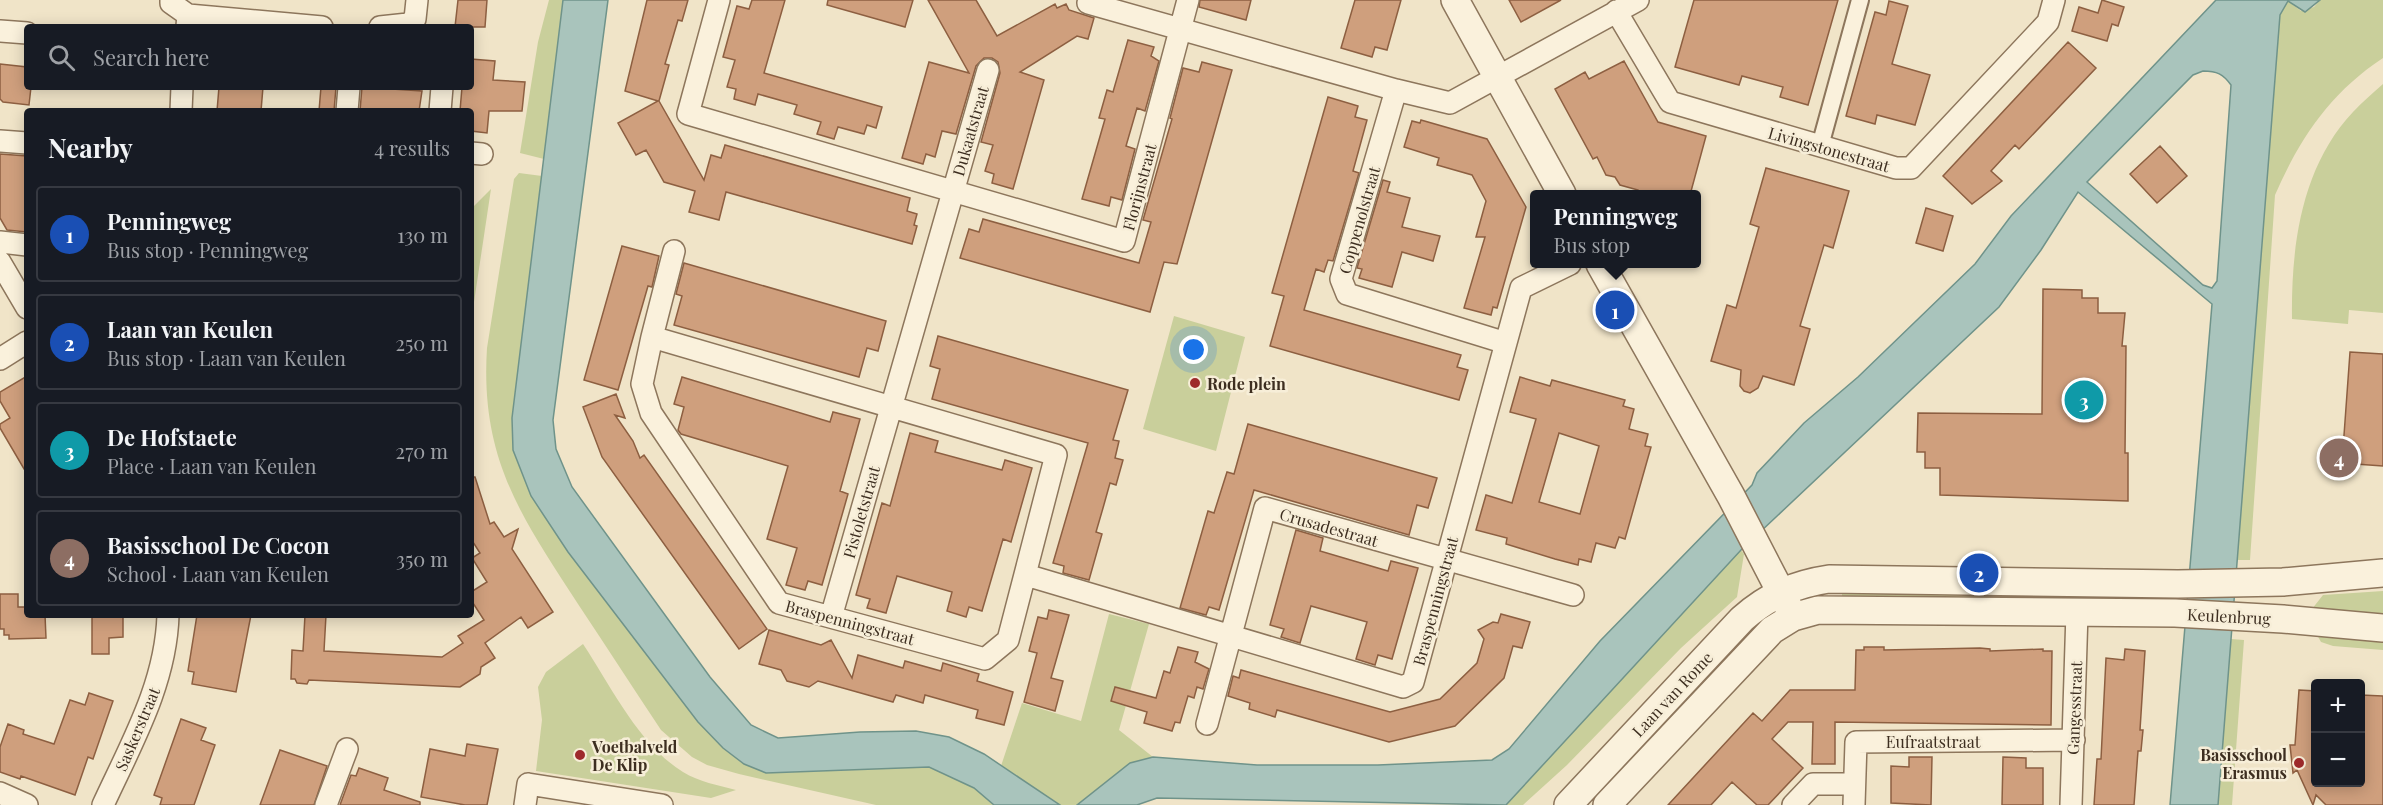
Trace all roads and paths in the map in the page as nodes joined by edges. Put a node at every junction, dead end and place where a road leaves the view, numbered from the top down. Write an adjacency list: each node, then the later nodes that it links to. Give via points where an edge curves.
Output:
1 (171, 0): 11 (street)
2 (417, 0): 13 (street, via 416,19)
3 (719, 0): 30 (street, Florijnstraat, via 688,114)
4 (1188, 0): 14 (street, Florijnstraat)
5 (1455, 0): 18 (street)
6 (1638, 0): 10 (street)
7 (1860, 0): 28 (street)
8 (2054, 0): 28 (street, Livingstonestraat, via 2048,22 1911,168 1896,168)
9 (1088, 3): 14 (street)
10 (1616, 11): 18 (street); 28 (street, Livingstonestraat, via 1670,102)
11 (188, 21): 12 (street)
12 (255, 24)
13 (408, 24)
14 (1180, 30): 22 (street); 30 (street, Florijnstraat, via 1124,241)
15 (0, 31): 16 (street)
16 (24, 33)
17 (987, 70): 30 (street, Dukaatstraat)
18 (1496, 78): 22 (street, via 1450,103); 29 (street)
19 (182, 90): 23 (street)
20 (349, 90): 24 (street)
21 (442, 90): 25 (street)
22 (1396, 90): 39 (street, Coppenolstraat, via 1341,279 1347,294)
23 (181, 108)
24 (347, 108)
25 (440, 108)
26 (0, 141): 27 (street)
27 (24, 143)
28 (1820, 146)
29 (1559, 190)
30 (953, 193): 42 (street)
31 (0, 242): 32 (street)
32 (24, 244)
33 (674, 251): 38 (street, Braspenningstraat)
34 (0, 262): 37 (street)
35 (1562, 268): 39 (street, Braspenningstraat, via 1521,288)
36 (1602, 268): 47 (street)
37 (24, 303)
38 (652, 337): 42 (street, Braspenningstraat); 50 (street, Braspenningstraat, via 642,384 651,413 779,603)
39 (1506, 342): 43 (street, Braspenningstraat)
40 (24, 344): 41 (street)
41 (0, 359)
42 (892, 407): 45 (street, Braspenningstraat, via 1056,455); 50 (street, Pistoletstraat)
43 (1445, 560): 48 (street, Crusadestraat); 54 (street, Braspenningstraat, via 1413,682 1403,687); 54 (street, Crusadestraat, via 1265,508)
44 (2383, 573): 46 (street, Keulenbrug, via 2283,582)
45 (1026, 575): 50 (street, Braspenningstraat, via 1008,640 985,659); 54 (street, Braspenningstraat)
46 (2077, 583): 47 (street, Keulenbrug, via 1829,579); 49 (street)
47 (1781, 591): 51 (street); 65 (street, Laan van Rome, via 1742,619)
48 (1573, 595)
49 (2077, 612): 51 (street, Keulenbrug, via 1837,609); 53 (street, Keulenbrug, via 2175,613); 56 (street, Gangesstraat)
50 (831, 617)
51 (1793, 617): 66 (street, Laan van Rome, via 1763,639)
52 (168, 618): 61 (street, Saskerstraat, via 167,644 153,696)
53 (2383, 628)
54 (1231, 635): 55 (street, Crusadestraat)
55 (1207, 724)
56 (2074, 740): 58 (street, Eufraatstraat, via 1856,742); 69 (street, Gangesstraat)
57 (347, 749): 62 (street)
58 (1854, 784): 67 (street, via 1813,784); 68 (street, Eufraatstraat)
59 (0, 793): 60 (street)
60 (27, 805)
61 (103, 805)
62 (326, 805)
63 (525, 805): 64 (street, via 528,784)
64 (662, 805)
65 (1568, 805)
66 (1607, 805)
67 (1793, 805)
68 (1854, 805)
69 (2071, 805)

